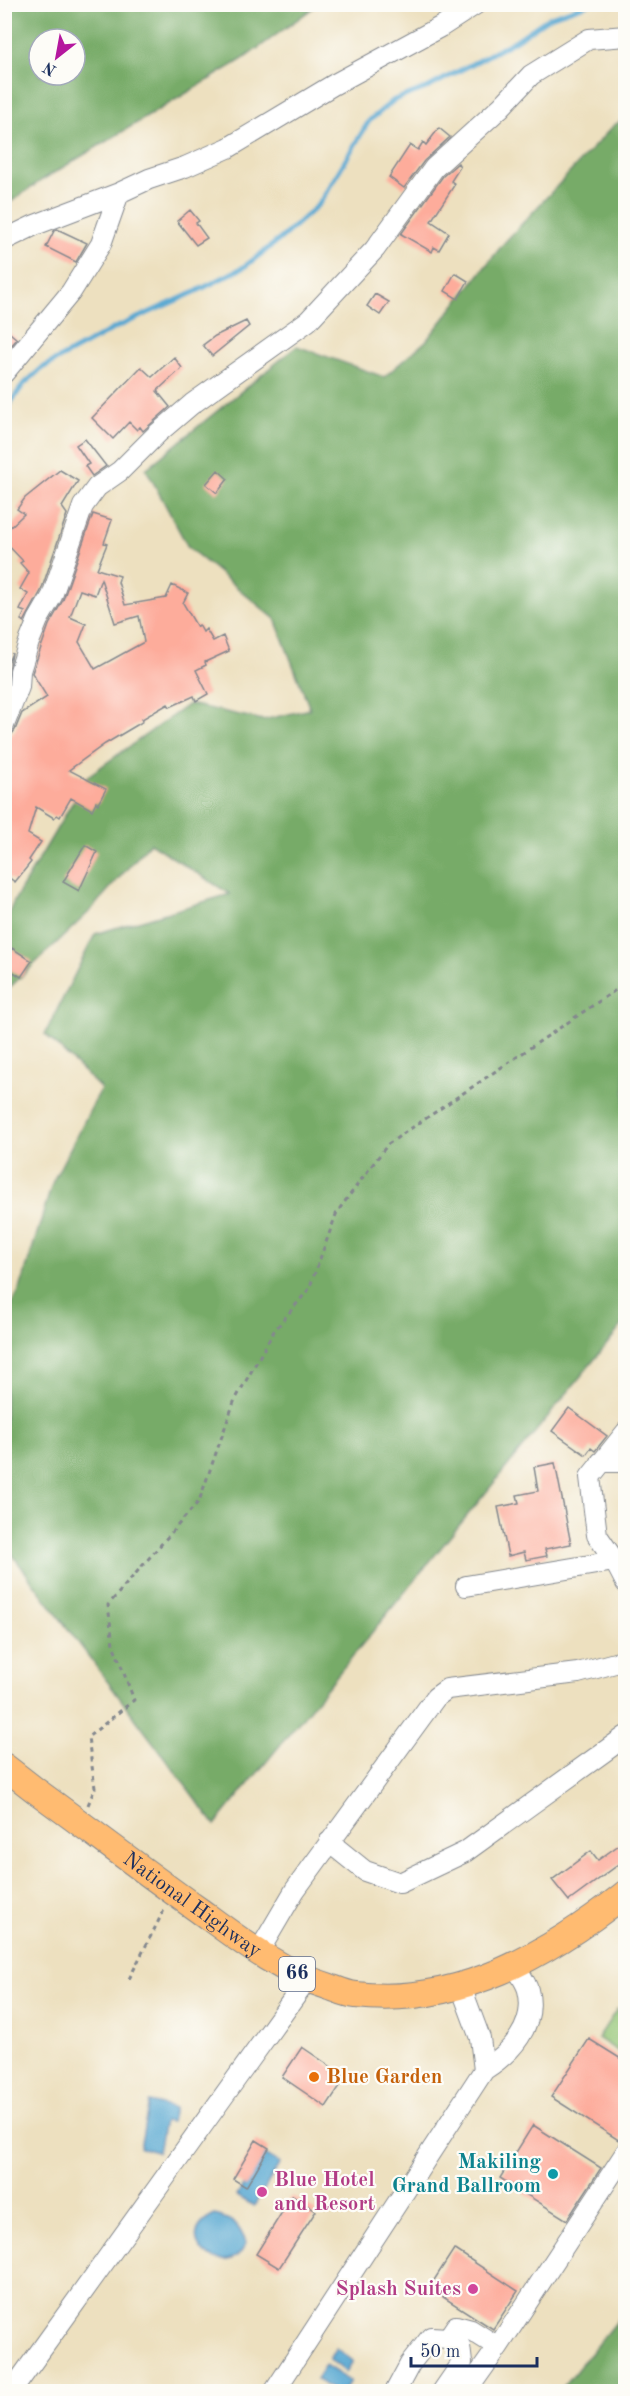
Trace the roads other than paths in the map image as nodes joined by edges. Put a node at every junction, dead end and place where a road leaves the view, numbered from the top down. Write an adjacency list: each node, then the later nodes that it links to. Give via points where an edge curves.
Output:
1 (476, 4): 3 (street, via 228,148)
2 (626, 36): 6 (street, via 589,39 519,86 434,168 375,249 328,302 308,321 192,404 120,471 98,486 83,506 52,597 29,642 19,687)
3 (119, 193): 4 (street); 5 (street, via 101,244 71,292)
4 (4, 240)
5 (4, 373)
6 (4, 725)
7 (626, 1432): 8 (street)
8 (601, 1462): 9 (street); 10 (street, via 590,1477 597,1535)
9 (626, 1462)
10 (620, 1560): 11 (street); 12 (street)
11 (626, 1583)
12 (466, 1586)
13 (626, 1660): 16 (street, via 578,1673 447,1689 436,1697)
14 (626, 1736): 16 (street, via 465,1851 400,1883 365,1871)
15 (4, 1766): 18 (main road, National Highway / 66)
16 (329, 1842): 18 (street)
17 (626, 1893): 19 (main road, National Highway / 66, via 591,1921)
18 (258, 1953): 20 (main road, National Highway / 66)
19 (515, 1966): 21 (main road, National Highway / 66); 22 (street, via 528,1989 530,2012 513,2047)
20 (307, 1980): 21 (main road, National Highway / 66, via 354,1995 428,1994); 26 (street)
21 (461, 1987): 22 (street, via 480,2038)
22 (484, 2070): 27 (street)
23 (626, 2152): 25 (street)
24 (448, 2338): 25 (street, via 456,2326 471,2330); 28 (street, via 431,2337); 29 (street, via 460,2346 462,2363)
25 (498, 2348): 30 (street)
26 (11, 2391)
27 (274, 2391)
28 (394, 2391)
29 (442, 2391)
30 (466, 2391)

